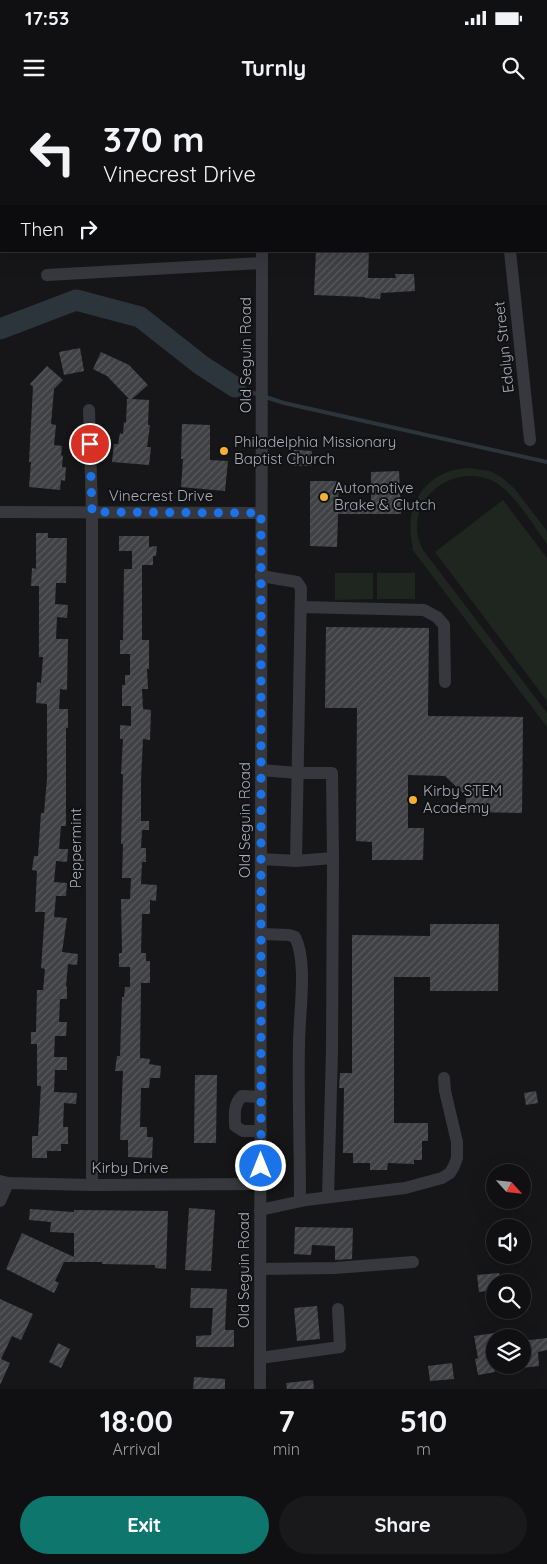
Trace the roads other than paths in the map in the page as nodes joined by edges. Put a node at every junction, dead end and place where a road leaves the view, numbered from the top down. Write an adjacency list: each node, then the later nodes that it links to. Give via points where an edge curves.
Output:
1 (510, 252): 5 (street, Edalyn Street)
2 (262, 257): 3 (street); 8 (street, Old Seguin Road)
3 (47, 275)
4 (88, 410): 7 (street, Peppermint)
5 (530, 440)
6 (0, 512): 7 (street, Vinecrest Drive)
7 (92, 512): 8 (street, Vinecrest Drive); 23 (street, Peppermint)
8 (261, 513): 9 (street, Old Seguin Road)
9 (261, 576): 10 (street, via 297,582 301,588); 12 (street, Old Seguin Road)
10 (301, 607): 11 (street, via 424,610 444,625); 13 (street)
11 (446, 682)
12 (261, 770): 13 (street); 15 (street, Old Seguin Road)
13 (298, 773): 14 (street, via 332,773); 16 (street)
14 (333, 858): 16 (street); 24 (street)
15 (261, 859): 16 (street); 17 (street, Old Seguin Road)
16 (296, 861)
17 (261, 934): 19 (street, Old Seguin Road); 26 (street, via 295,937 302,962)
18 (444, 1078): 24 (street, via 457,1142 457,1158 450,1173 405,1188)
19 (261, 1096): 20 (street, Old Seguin Road); 20 (street, via 242,1096 235,1106 235,1126 243,1131)
20 (260, 1132): 22 (street, Old Seguin Road)
21 (4, 1182): 23 (street, Kirby Drive); 25 (street)
22 (261, 1184): 23 (street, Kirby Drive); 27 (street, Old Seguin Road)
23 (92, 1185)
24 (328, 1197): 26 (street)
25 (0, 1201)
26 (300, 1201): 27 (street)
27 (260, 1210): 29 (street, Old Seguin Road)
28 (413, 1262): 29 (street)
29 (260, 1269): 31 (street, Old Seguin Road)
30 (338, 1309): 31 (street, via 340,1347)
31 (260, 1358): 32 (street, Old Seguin Road)
32 (260, 1389)

